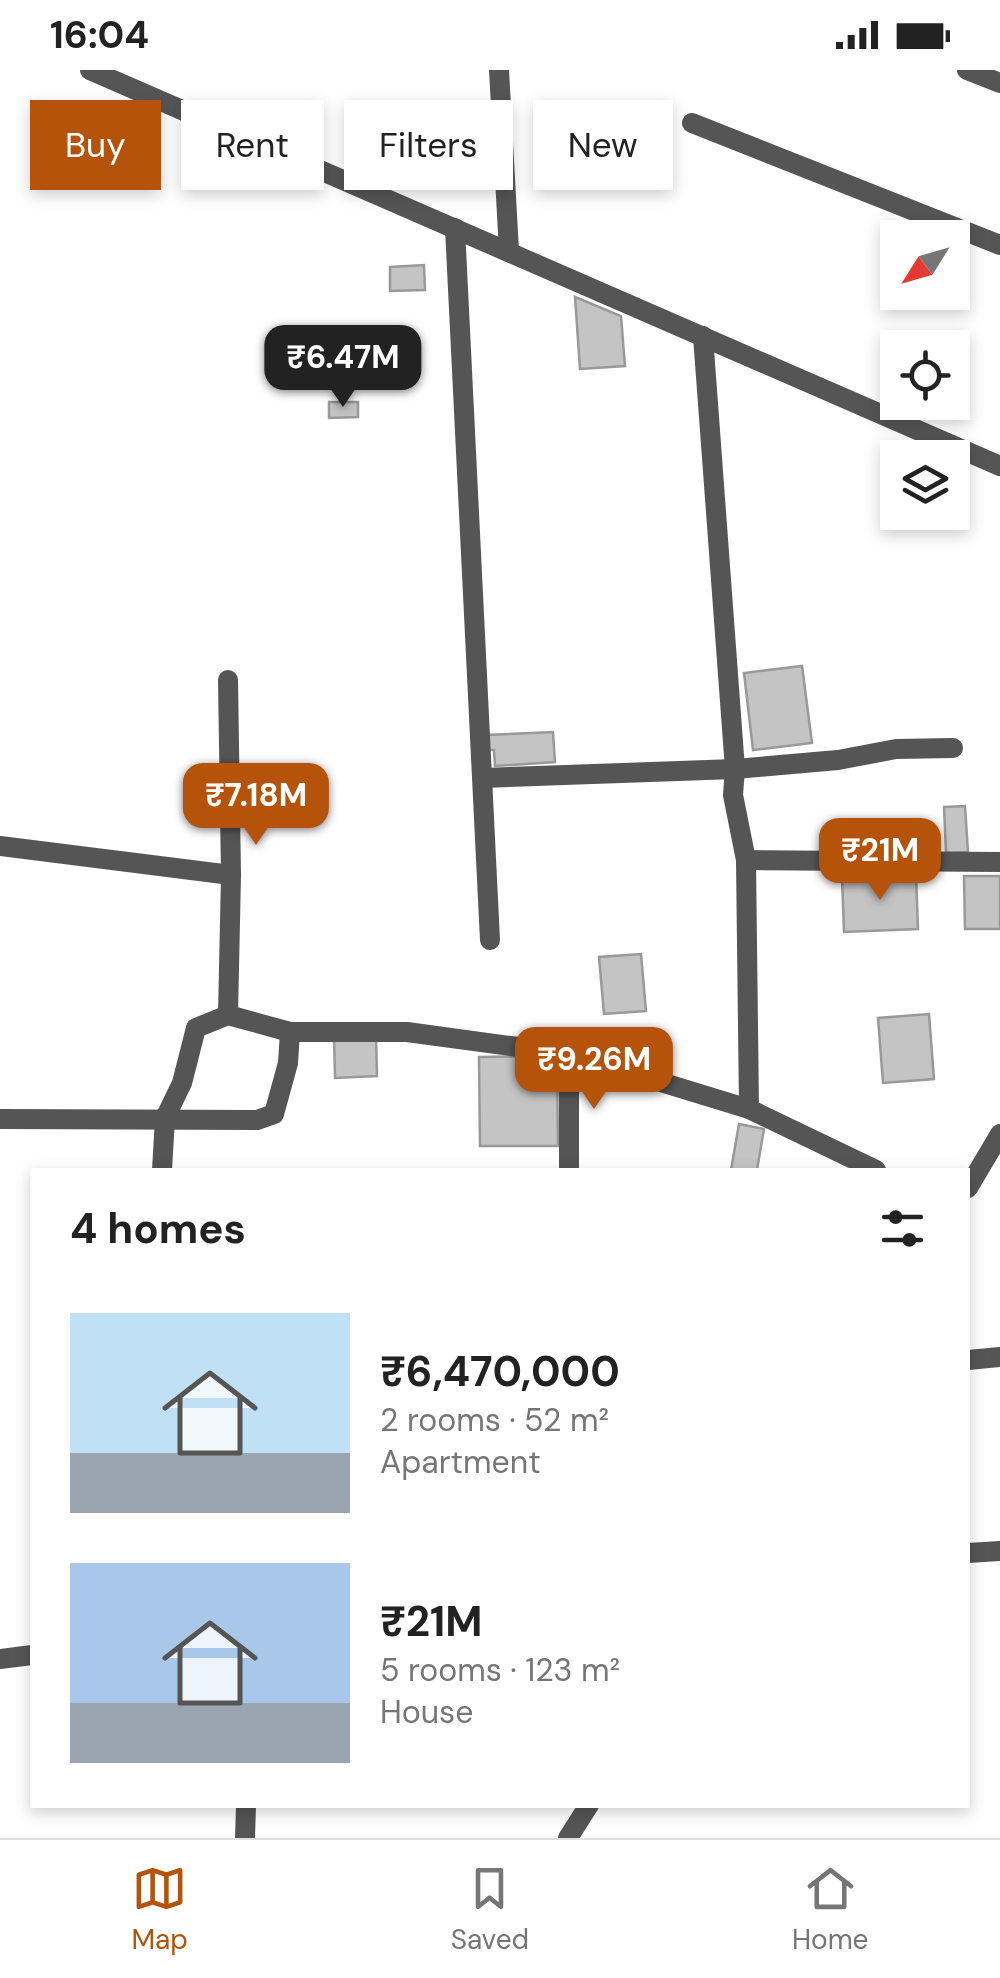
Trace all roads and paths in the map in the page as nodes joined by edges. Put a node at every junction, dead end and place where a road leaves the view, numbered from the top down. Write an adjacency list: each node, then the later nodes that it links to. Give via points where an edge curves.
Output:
1 (90, 70): 6 (street)
2 (499, 70): 8 (street)
3 (967, 70): 4 (street)
4 (1000, 83)
5 (692, 123): 7 (street)
6 (455, 228): 8 (street); 14 (street)
7 (1000, 246)
8 (509, 251): 9 (street)
9 (703, 336): 10 (street); 13 (street)
10 (1000, 466)
11 (228, 680): 18 (street)
12 (953, 748): 13 (street)
13 (735, 769): 14 (street); 16 (street, via 733,795)
14 (483, 778): 19 (street)
15 (0, 846): 18 (street)
16 (746, 860): 17 (street); 23 (street)
17 (1000, 862)
18 (231, 874): 20 (street)
19 (490, 940)
20 (228, 1016): 21 (street); 24 (street, via 196,1028 182,1083)
21 (290, 1032): 22 (street, via 408,1032); 24 (street, via 274,1114 257,1120)
22 (569, 1054): 23 (street); 28 (street)
23 (749, 1109): 29 (street)
24 (164, 1118): 25 (street); 27 (street)
25 (0, 1119)
26 (1000, 1134): 30 (street)
27 (162, 1168)
28 (569, 1168)
29 (872, 1168)
30 (970, 1185)
31 (1000, 1358): 32 (street)
32 (970, 1360)
33 (1000, 1551): 34 (street)
34 (970, 1553)
35 (30, 1656): 36 (street)
36 (0, 1660)
37 (246, 1808): 39 (street)
38 (587, 1808): 40 (street)
39 (245, 1838)
40 (568, 1838)

